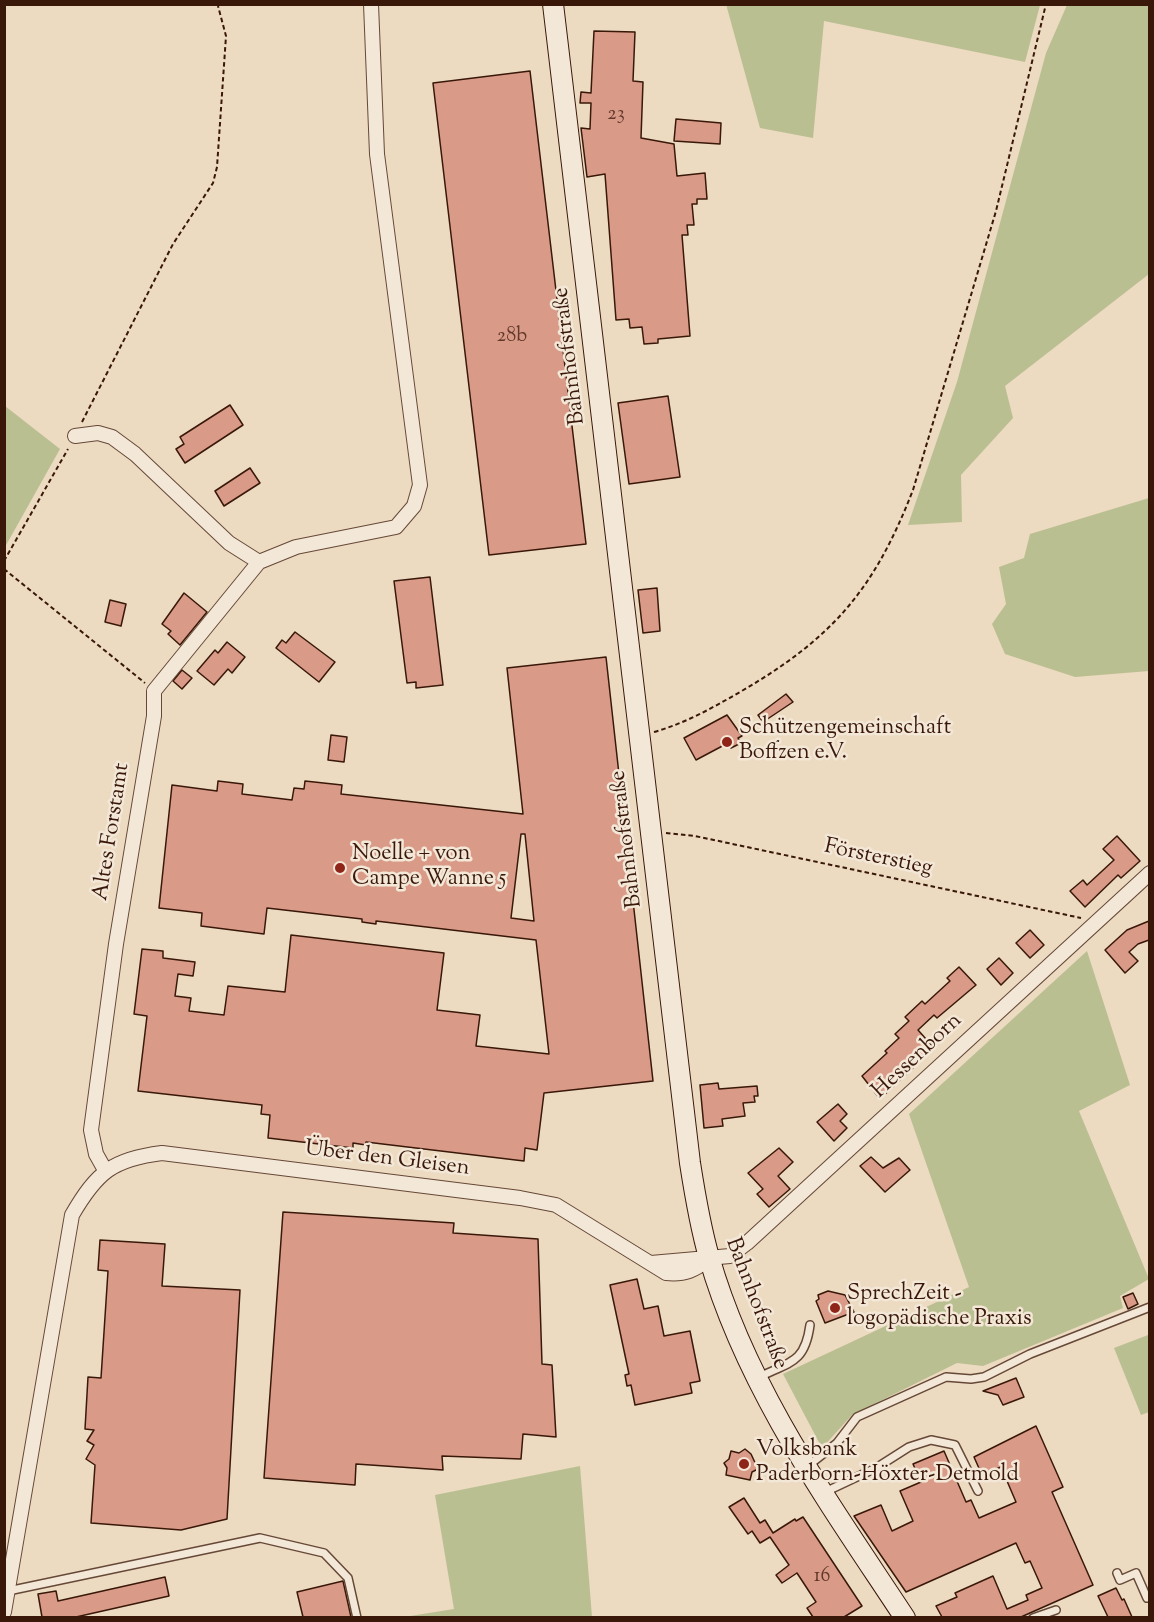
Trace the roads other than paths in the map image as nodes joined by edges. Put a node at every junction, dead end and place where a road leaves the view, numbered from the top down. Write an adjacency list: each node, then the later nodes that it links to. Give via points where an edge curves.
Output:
1 (370, 4): 4 (street, via 377,154 420,484 414,506 396,527 296,548)
2 (553, 4): 7 (main road, Bahnhofstraße, via 690,1163)
3 (75, 436): 4 (street, via 98,433 112,437 229,543)
4 (259, 562): 6 (street, Altes Forstamt, via 154,691 154,716 118,932 91,1130 96,1154)
5 (1149, 873): 7 (street, Hessenborn, via 747,1243 730,1256)
6 (105, 1170): 7 (street, Über den Gleisen, via 132,1157 162,1153 520,1198 556,1205 651,1263); 15 (street, via 87,1189 72,1215)
7 (709, 1259): 10 (main road, Bahnhofstraße)
8 (1149, 1307): 11 (lane, via 1030,1354 984,1377 946,1377 857,1416 837,1443)
9 (810, 1325): 10 (lane, via 802,1353)
10 (756, 1378): 11 (main road, Bahnhofstraße)
11 (807, 1467): 13 (main road, Bahnhofstraße)
12 (978, 1491): 13 (lane, via 955,1445 931,1440 909,1447)
13 (823, 1493): 20 (main road, Bahnhofstraße)
14 (1117, 1573): 16 (lane, via 1120,1580 1136,1573)
15 (8, 1591): 18 (street); 19 (lane, via 260,1538 324,1553 348,1578)
16 (1149, 1597)
17 (1056, 1610): 21 (lane)
18 (4, 1612)
19 (357, 1617)
20 (905, 1617)
21 (1033, 1617)

